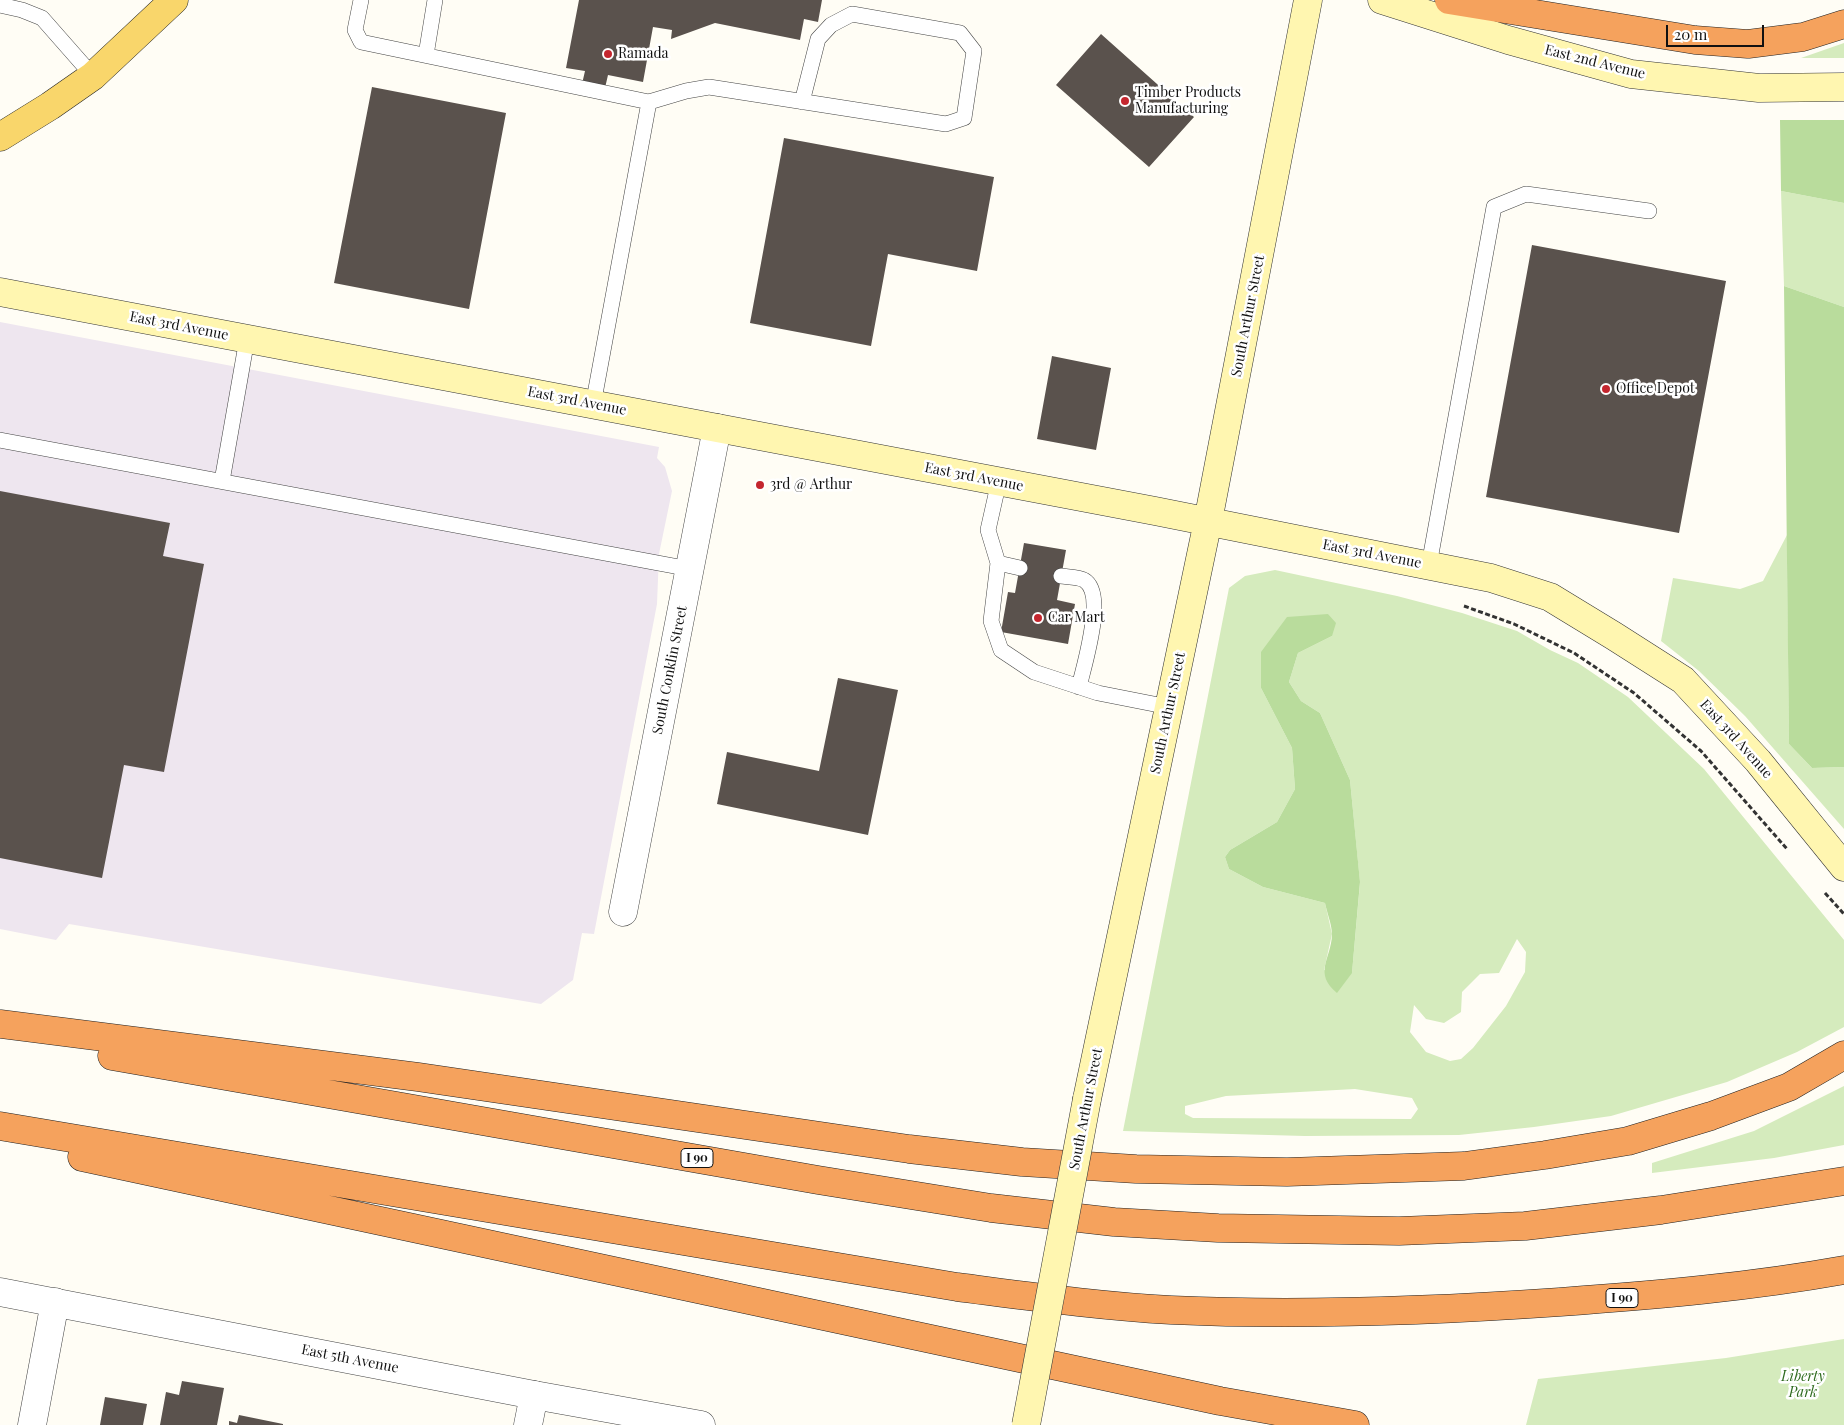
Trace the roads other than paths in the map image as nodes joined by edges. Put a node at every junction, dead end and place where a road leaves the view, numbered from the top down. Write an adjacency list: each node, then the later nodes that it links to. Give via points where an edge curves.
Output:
1 (174, 0): 10 (main road)
2 (361, 0): 9 (lane, via 355,30 361,42)
3 (435, 0): 9 (lane)
4 (1308, 0): 23 (main road, South Arthur Street)
5 (1382, 0): 11 (main road, East 2nd Avenue, via 1631,74 1759,88)
6 (1449, 0): 8 (highway, via 1695,40 1748,44 1804,37)
7 (0, 5): 10 (lane, via 42,18)
8 (1844, 24)
9 (426, 56): 12 (lane)
10 (93, 76): 14 (main road)
11 (1844, 87)
12 (649, 102): 13 (lane, via 709,87); 18 (lane)
13 (802, 102): 13 (lane, via 946,124 964,118 974,52 960,33 852,14 831,25 818,39)
14 (0, 137)
15 (1649, 211): 25 (lane, via 1526,194 1494,206)
16 (0, 292): 17 (main road, East 3rd Avenue)
17 (247, 339): 18 (main road, East 3rd Avenue); 22 (lane)
18 (593, 405): 19 (main road, East 3rd Avenue)
19 (717, 428): 21 (main road, East 3rd Avenue); 27 (street, South Conklin Street)
20 (0, 440): 22 (lane)
21 (999, 481): 23 (main road, East 3rd Avenue); 24 (lane, via 988,530)
22 (222, 482): 27 (lane)
23 (1208, 521): 25 (main road, East 3rd Avenue); 30 (main road, South Arthur Street)
24 (998, 563): 26 (lane); 29 (lane, via 991,621 1000,650 1034,672)
25 (1429, 566): 31 (main road, East 3rd Avenue, via 1492,578 1550,597 1683,680 1758,761)
26 (1020, 568)
27 (690, 569): 32 (street, South Conklin Street)
28 (1061, 576): 29 (lane, via 1084,580 1093,590 1094,614)
29 (1079, 687): 30 (lane)
30 (1169, 707): 46 (main road, South Arthur Street, bridge, via 1088,1099)
31 (1844, 867)
32 (624, 912)
33 (0, 1024): 35 (highway, via 418,1077 909,1149 1022,1162 1136,1169 1287,1172 1464,1166 1637,1138 1711,1116 1789,1087)
34 (0, 1037): 38 (highway, I 90, via 991,1208 1114,1222 1399,1232 1544,1224 1661,1210)
35 (1844, 1055)
36 (0, 1126): 39 (highway, I 90, via 957,1287 1170,1310 1398,1312 1674,1294)
37 (0, 1140): 47 (highway, via 1220,1401)
38 (1844, 1181)
39 (1844, 1270)
40 (0, 1292): 41 (street, East 5th Avenue)
41 (55, 1302): 42 (street, East 5th Avenue); 43 (street)
42 (534, 1395): 44 (street); 45 (street, East 5th Avenue)
43 (32, 1425)
44 (528, 1425)
45 (701, 1425)
46 (1026, 1425)
47 (1355, 1425)

